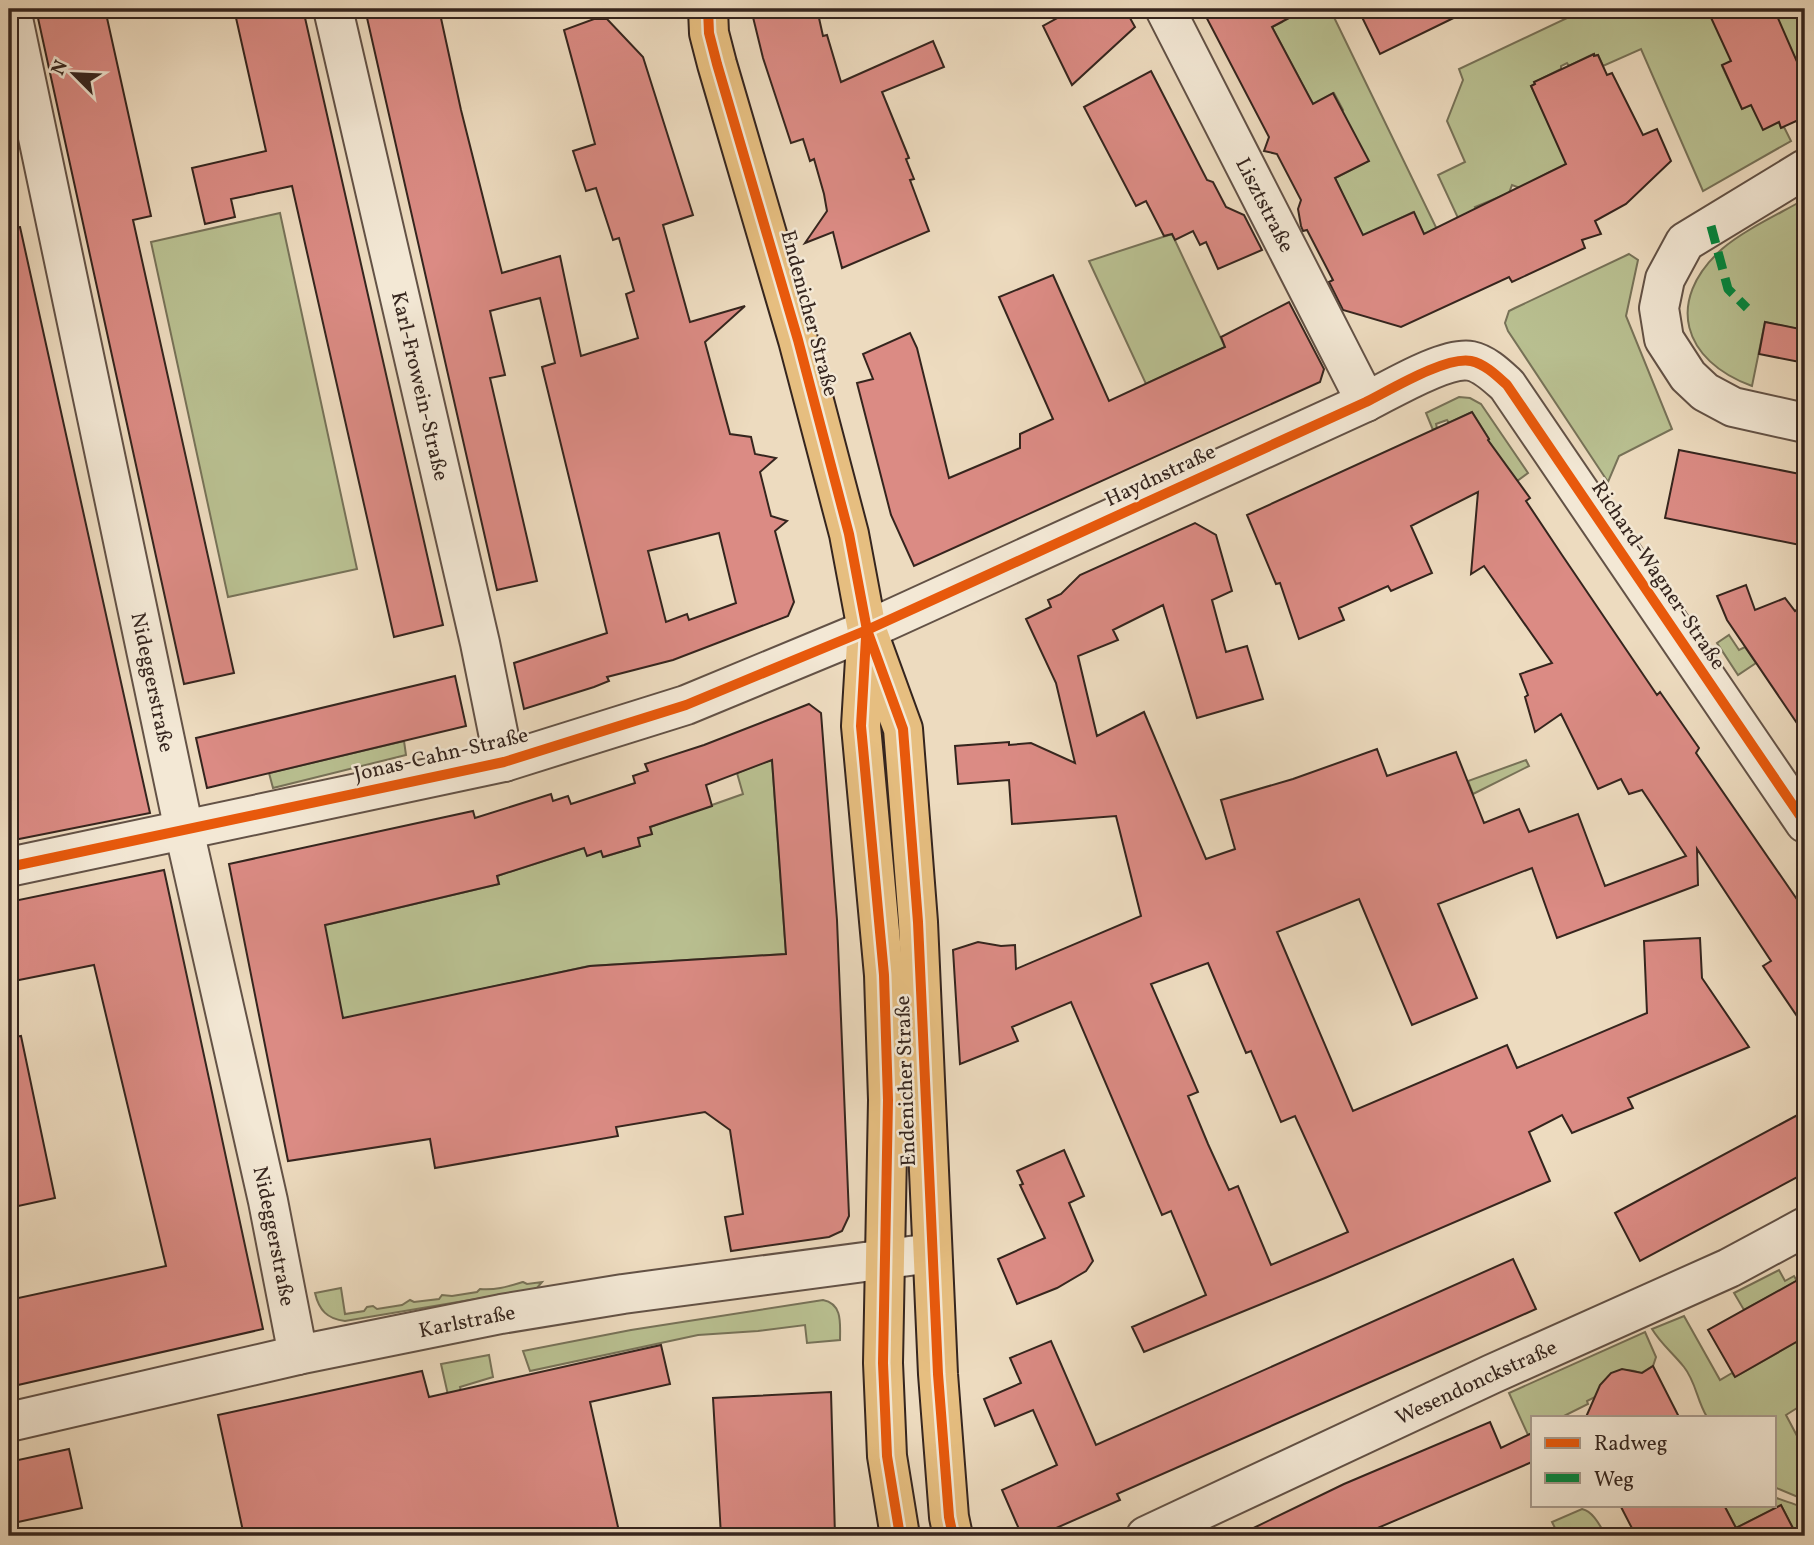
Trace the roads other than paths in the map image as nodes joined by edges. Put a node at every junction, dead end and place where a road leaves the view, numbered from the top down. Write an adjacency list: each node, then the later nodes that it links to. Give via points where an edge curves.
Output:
1 (11, 9): 5 (street, Nideggerstraße)
2 (333, 9): 11 (street, Karl-Frowein-Straße)
3 (1165, 9): 8 (street, Lisztstraße)
4 (704, 17): 10 (main road, Endenicher Straße, via 799,340 849,534)
5 (14, 50): 13 (street, Nideggerstraße)
6 (1805, 169): 9 (street, via 1685,242 1665,279 1659,308 1664,339 1673,356 1705,392 1734,407)
7 (1471, 361): 8 (street, Haydnstraße, via 1446,363); 12 (street, Richard-Wagner-Straße, via 1507,385)
8 (1366, 402): 10 (street, Haydnstraße)
9 (1805, 423)
10 (867, 630): 11 (street, Jonas-Cahn-Straße, via 686,705); 16 (main road, Endenicher Straße, via 904,729 918,922); 17 (main road, Endenicher Straße, via 861,726 884,975 888,1100)
11 (504, 762): 13 (street, Jonas-Cahn-Straße)
12 (1805, 823)
13 (184, 830): 14 (street, Jonas-Cahn-Straße); 18 (street, Nideggerstraße)
14 (9, 867)
15 (1805, 1227): 22 (street, Wesendonckstraße, via 1729,1268)
16 (932, 1253): 17 (street, Karlstraße); 21 (main road, Endenicher Straße, via 939,1398)
17 (885, 1258): 18 (street, Karlstraße, via 571,1302); 20 (main road, Endenicher Straße, via 887,1456)
18 (298, 1355): 19 (street, Karlstraße)
19 (9, 1422)
20 (901, 1536)
21 (953, 1536)
22 (1146, 1536)

